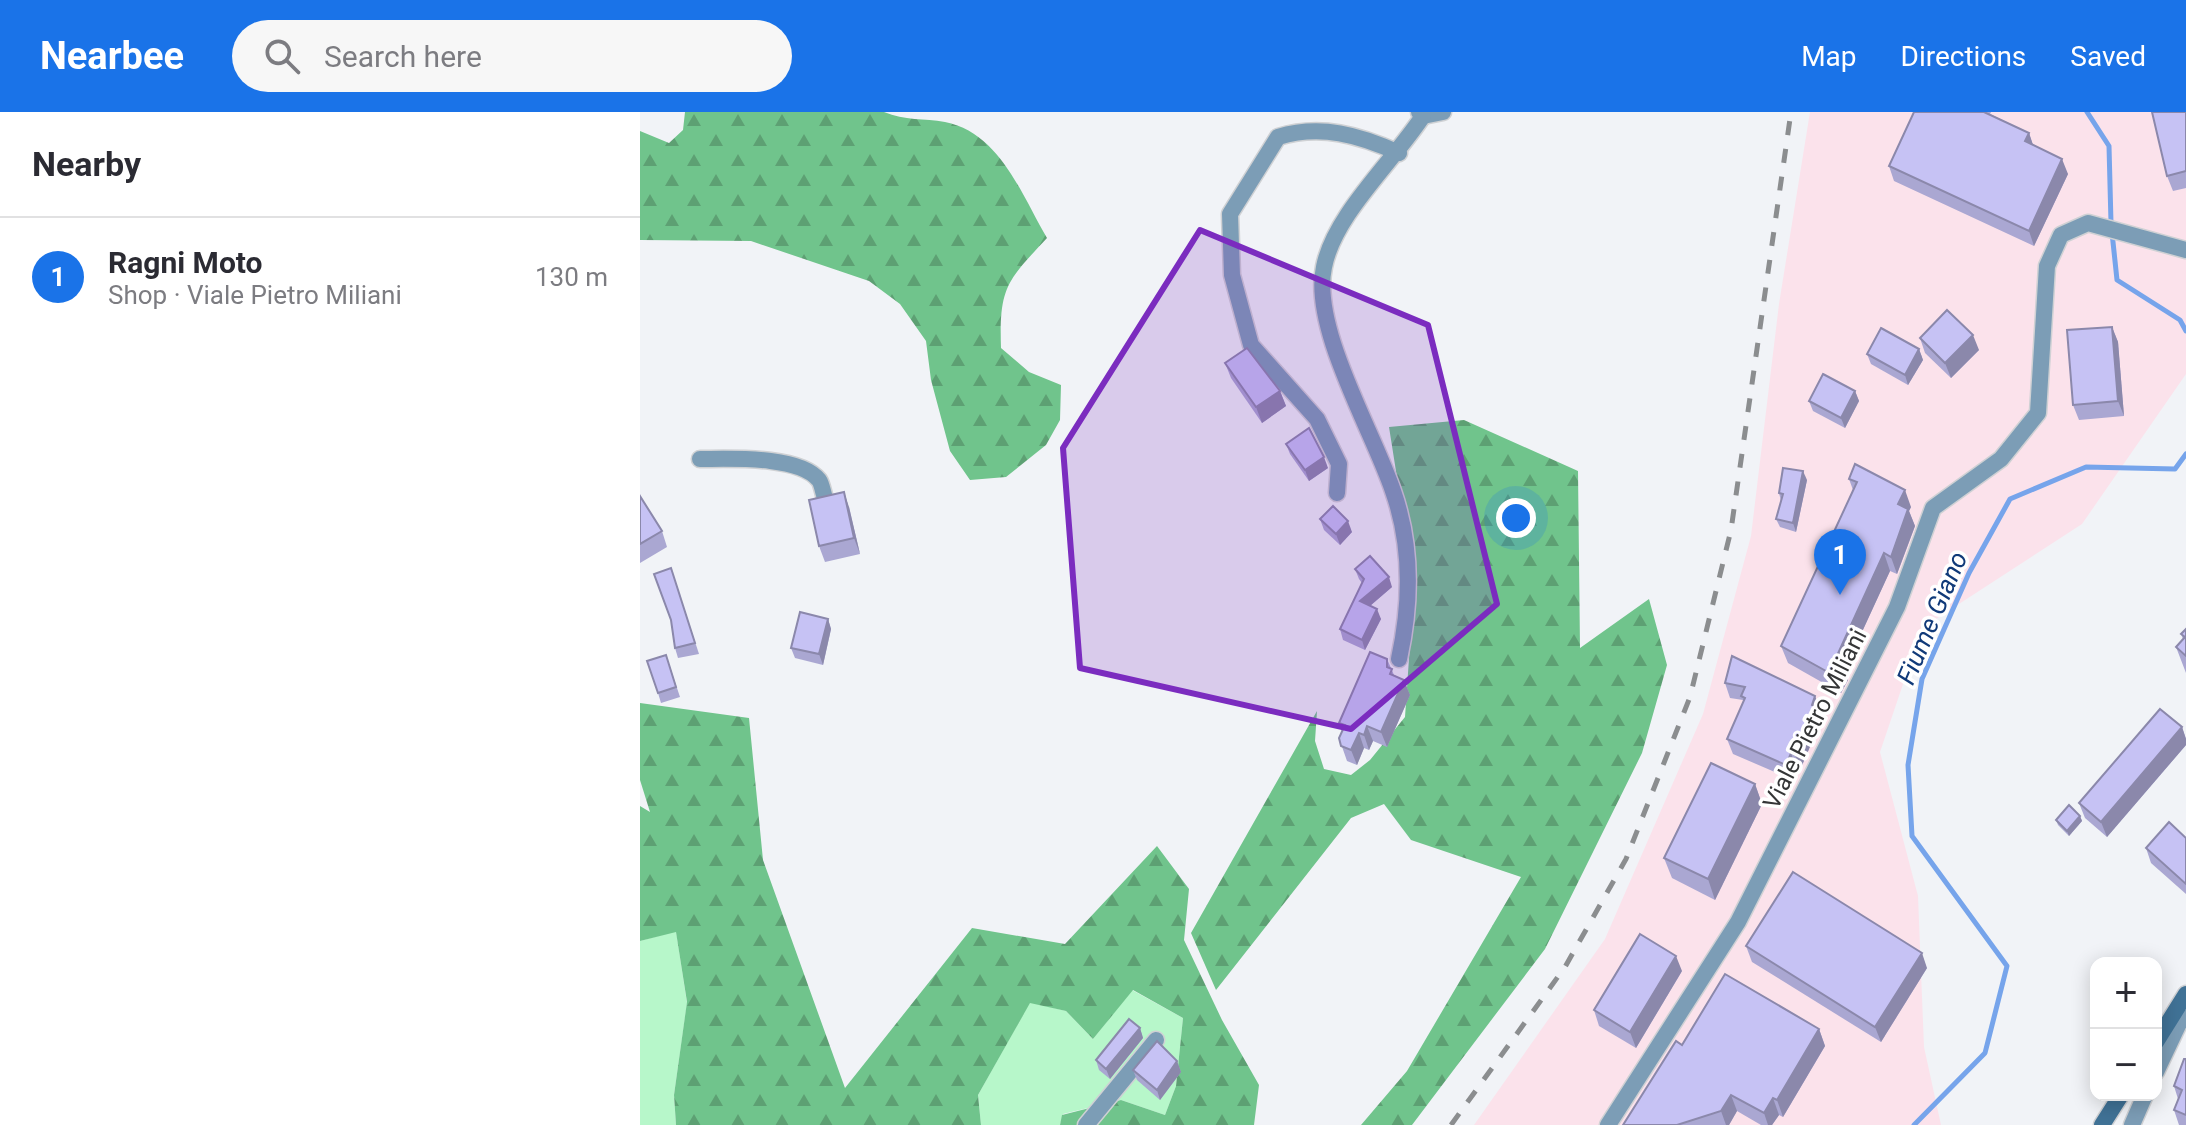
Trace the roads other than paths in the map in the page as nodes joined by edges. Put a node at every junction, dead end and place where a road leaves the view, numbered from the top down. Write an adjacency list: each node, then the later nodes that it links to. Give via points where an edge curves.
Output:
1 (1443, 112): 2 (street)
2 (1421, 114): 3 (street)
3 (1399, 153): 6 (street, via 1357,134 1301,130 1278,137 1230,214 1232,275 1251,345 1317,419 1339,464); 8 (street, via 1339,223 1323,268 1327,332 1394,493 1408,552 1406,626)
4 (2186, 250): 17 (street, Viale Pietro Miliani, via 2088,223 2061,235 2047,266 2038,413 2001,459 1933,508 1897,607 1745,909)
5 (700, 459): 7 (street, via 768,460 803,470 818,480)
6 (1337, 493)
7 (825, 498)
8 (1399, 659)
9 (2186, 994): 10 (main road)
10 (2181, 1016): 11 (main road); 13 (street)
11 (2162, 1036)
12 (1156, 1040): 16 (street)
13 (2162, 1059)
14 (2117, 1101): 18 (main road)
15 (2142, 1101): 19 (street)
16 (1086, 1125)
17 (1608, 1125)
18 (2102, 1125)
19 (2132, 1125)

